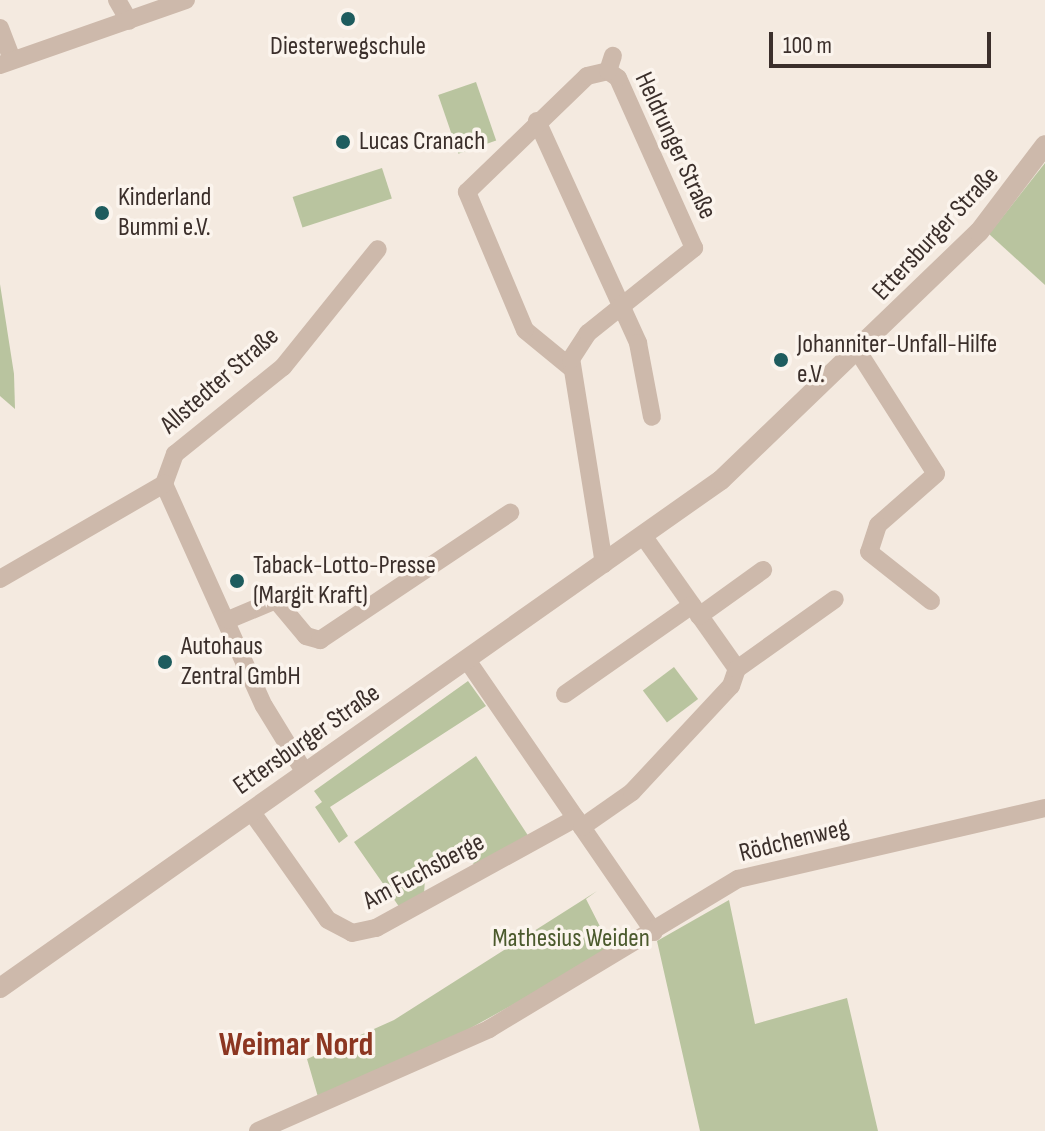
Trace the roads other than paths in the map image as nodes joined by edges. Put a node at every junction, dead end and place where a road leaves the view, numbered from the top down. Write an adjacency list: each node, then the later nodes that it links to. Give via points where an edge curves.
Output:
1 (117, 0): 3 (street)
2 (186, 0): 3 (street)
3 (129, 21): 5 (street)
4 (0, 28): 5 (street)
5 (6, 63)
6 (537, 121): 9 (street); 9 (street, Heldrunger Straße, via 587,76 610,64 694,248); 11 (street, Heldrunger Straße, via 474,178 467,201 525,330)
7 (1045, 145): 10 (street, Ettersburger Straße, via 979,232)
8 (378, 249): 13 (street, Allstedter Straße, via 283,367 175,454)
9 (622, 307): 11 (street, Heldrunger Straße, via 588,333); 12 (street, via 638,343)
10 (859, 353): 15 (street, Ettersburger Straße, via 721,480); 20 (street, via 936,474 878,525 869,552)
11 (570, 367): 16 (street)
12 (652, 417)
13 (164, 484): 18 (street); 22 (street)
14 (510, 513): 22 (street, via 320,640 306,636 276,600)
15 (644, 537): 16 (street, Ettersburger Straße); 21 (street)
16 (604, 564): 23 (street, Ettersburger Straße)
17 (763, 570): 21 (street)
18 (0, 579)
19 (835, 599): 24 (street, Am Fuchsberge)
20 (931, 601)
21 (696, 610): 24 (street); 25 (street)
22 (228, 620): 26 (street, via 264,706)
23 (467, 660): 26 (street, Ettersburger Straße); 29 (street)
24 (737, 669): 29 (street, Am Fuchsberge, via 731,686 632,792)
25 (565, 694)
26 (305, 773): 28 (street, Ettersburger Straße)
27 (1045, 808): 30 (street, Rödchenweg, via 738,879)
28 (251, 811): 29 (street, Am Fuchsberge, via 328,920 352,933 389,922); 31 (street, Ettersburger Straße)
29 (579, 823): 30 (street)
30 (654, 932): 32 (street, Rödchenweg, via 427,1061)
31 (0, 988)
32 (258, 1131)

